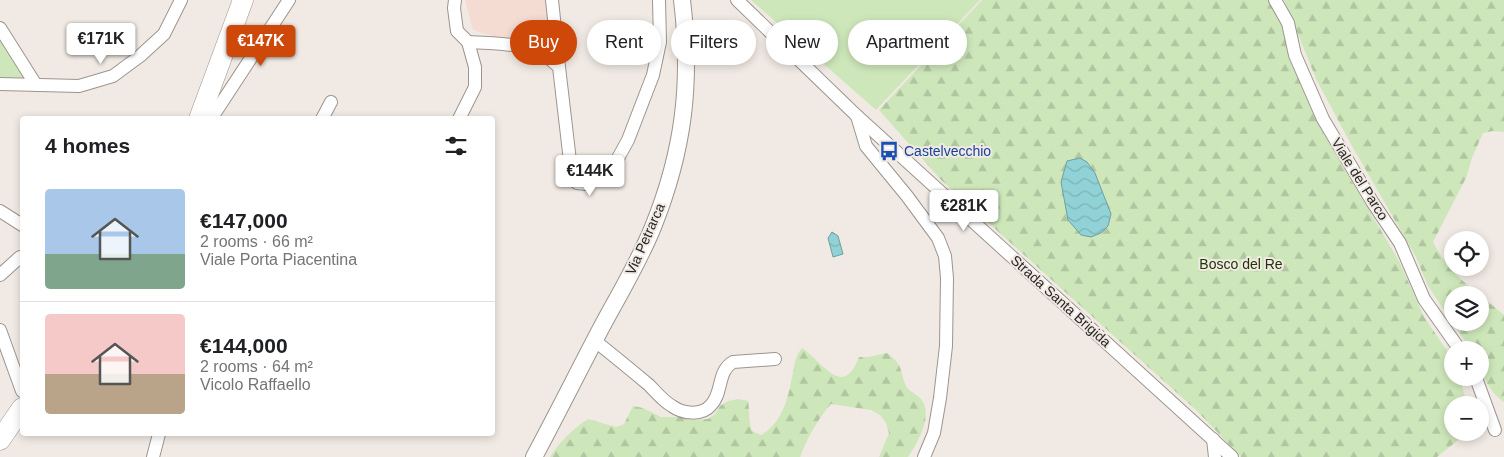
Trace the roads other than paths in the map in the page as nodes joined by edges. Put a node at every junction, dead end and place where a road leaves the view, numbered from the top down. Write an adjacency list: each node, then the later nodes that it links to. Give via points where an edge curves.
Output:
1 (181, 0): 14 (street, via 164,34 113,76 79,86)
2 (243, 0): 16 (main road)
3 (288, 0): 17 (street)
4 (455, 0): 11 (street, via 457,31)
5 (552, 0): 12 (street)
6 (660, 0): 12 (street, via 660,42 653,75 628,140 617,160 601,177 586,184 572,178)
7 (682, 0): 26 (street, Via Petrarca, via 687,82 679,143 652,228)
8 (737, 0): 20 (street, Strada Santa Brigida)
9 (1275, 0): 27 (street, Viale del Parco, via 1288,23 1295,55 1323,119 1400,243 1424,299)
10 (0, 28): 14 (street)
11 (468, 42): 12 (street, via 503,43 528,49 551,58); 19 (street, via 475,67 475,87)
12 (559, 67)
13 (0, 84): 14 (street)
14 (36, 85)
15 (331, 102): 18 (street)
16 (200, 116)
17 (213, 116)
18 (324, 116)
19 (460, 116)
20 (857, 116): 34 (street, Strada Santa Brigida); 38 (street, via 866,146 938,238 945,256 946,346 934,433)
21 (0, 212): 22 (street)
22 (20, 225)
23 (20, 258): 24 (street)
24 (0, 275)
25 (0, 330): 29 (street)
26 (595, 340): 28 (street, via 671,406 687,412 703,412 712,405 727,365); 37 (street, Via Petrarca)
27 (1454, 341)
28 (776, 359)
29 (20, 385)
30 (1479, 386): 32 (street)
31 (20, 411): 35 (main road)
32 (1495, 430)
33 (158, 436): 36 (street)
34 (1213, 439): 39 (street); 40 (street, Strada Santa Brigida)
35 (0, 440)
36 (152, 457)
37 (534, 457)
38 (924, 457)
39 (1215, 457)
40 (1232, 457)

